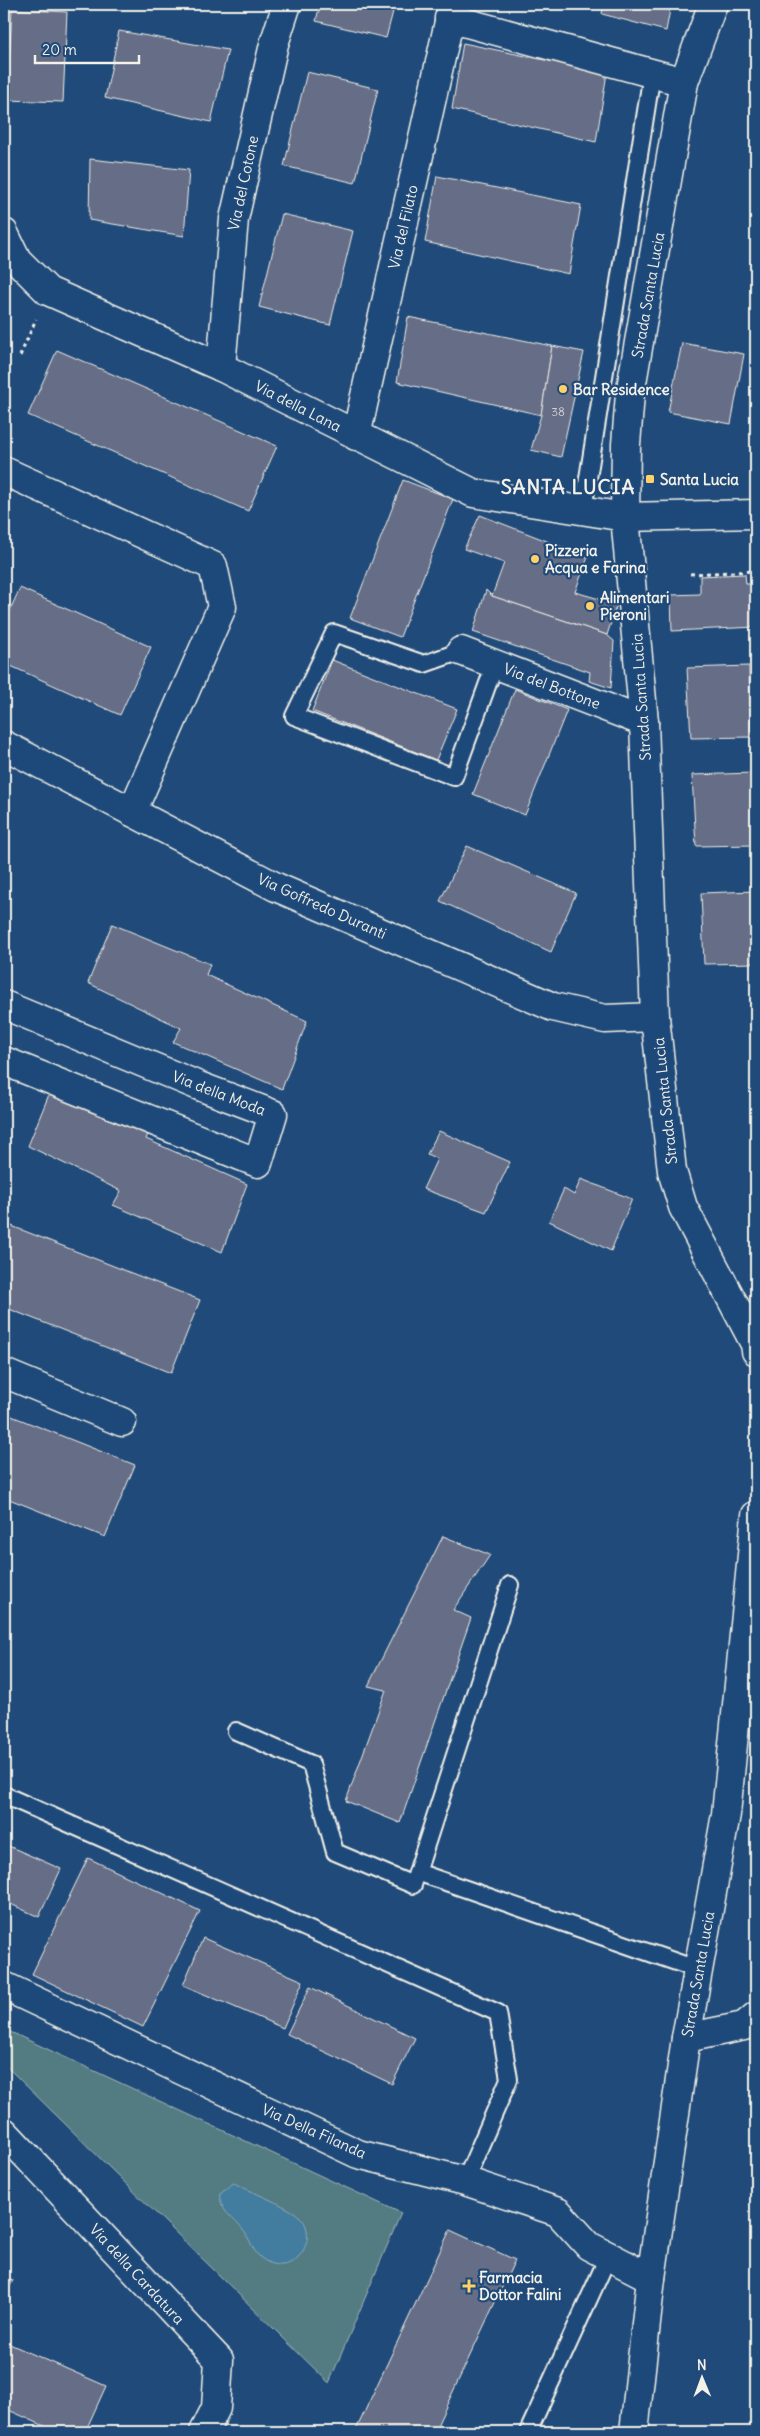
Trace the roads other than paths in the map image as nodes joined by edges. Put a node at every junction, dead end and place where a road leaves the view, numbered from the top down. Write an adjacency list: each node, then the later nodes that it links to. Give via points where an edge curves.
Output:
1 (287, 4): 7 (street, Via del Cotone, via 274,44 234,219)
2 (713, 4): 5 (street, Strada Santa Lucia)
3 (451, 11): 4 (street, Via del Filato); 8 (street, Via del Filato)
4 (652, 73): 5 (street, Via del Filato); 10 (lane)
5 (684, 82): 12 (street, Strada Santa Lucia, via 630,394)
6 (4, 233): 7 (street, Via della Lana, via 17,260 48,291)
7 (221, 367): 8 (street, Via della Lana)
8 (356, 436): 10 (street, Via della Lana, via 473,493)
9 (4, 471): 17 (street, via 212,566 222,607)
10 (583, 510): 12 (street, Via della Lana)
11 (756, 514): 12 (street, Via della Lana)
12 (625, 517): 15 (street, Strada Santa Lucia)
13 (461, 651): 14 (street, Via del Bottone); 14 (lane, via 424,664 334,633 294,716 454,777)
14 (495, 664): 15 (street, Via del Bottone)
15 (644, 722): 19 (street, Strada Santa Lucia)
16 (4, 745): 17 (street, Via Goffredo Duranti)
17 (132, 812): 19 (street, Via Goffredo Duranti, via 276,887 553,1007 605,1019)
18 (4, 1005): 20 (street, Via della Moda, via 273,1114 258,1163)
19 (655, 1017): 21 (street, Strada Santa Lucia, via 672,1171 683,1207)
20 (4, 1060)
21 (756, 1351)
22 (4, 1373): 23 (street)
23 (122, 1422)
24 (756, 1515): 29 (street, Strada Santa Lucia, via 726,1814)
25 (510, 1585): 28 (lane)
26 (236, 1731): 28 (lane, via 311,1764 335,1852 413,1885)
27 (4, 1795): 34 (lane, via 498,2013 509,2080)
28 (417, 1872): 29 (lane)
29 (699, 1970): 32 (street, Strada Santa Lucia)
30 (4, 1986): 34 (street, Via Della Filanda, via 358,2154)
31 (756, 2016): 32 (street, via 744,2026)
32 (686, 2038): 36 (street, Strada Santa Lucia)
33 (4, 2132): 37 (street, Via della Cardatura, via 219,2360 216,2408)
34 (464, 2182): 35 (street, Via Della Filanda, via 558,2212 589,2246)
35 (608, 2256): 36 (street, Via Della Filanda); 38 (lane)
36 (651, 2278): 39 (street, Strada Santa Lucia)
37 (204, 2432)
38 (528, 2432)
39 (634, 2432)

